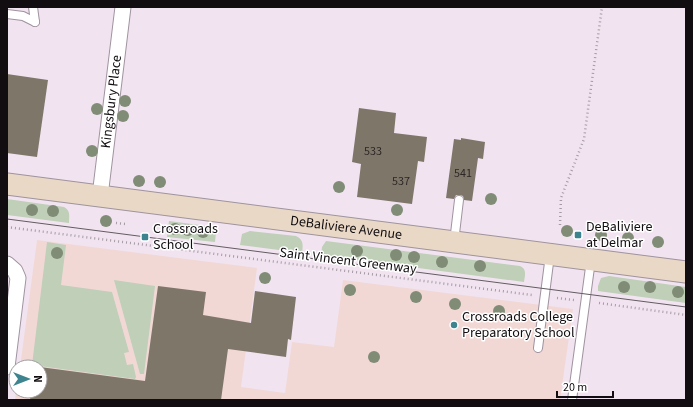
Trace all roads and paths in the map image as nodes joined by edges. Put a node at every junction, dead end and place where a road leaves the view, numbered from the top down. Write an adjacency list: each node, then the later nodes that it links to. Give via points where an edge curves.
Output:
1 (33, 7): 4 (lane, via 35,22 23,16)
2 (123, 7): 6 (street, Kingsbury Place)
3 (602, 7): 10 (path, via 584,139 561,198)
4 (7, 14)
5 (7, 184): 6 (main road, DeBaliviere Avenue)
6 (100, 196): 12 (main road, DeBaliviere Avenue)
7 (459, 200): 12 (lane)
8 (116, 223): 9 (path)
9 (126, 224)
10 (560, 225)
11 (7, 227): 17 (path, Saint Vincent Greenway)
12 (454, 242): 13 (main road, DeBaliviere Avenue)
13 (550, 255): 14 (main road, DeBaliviere Avenue); 17 (lane)
14 (591, 260): 16 (main road, DeBaliviere Avenue); 18 (lane)
15 (7, 264): 21 (street, via 18,278)
16 (686, 272)
17 (544, 296): 18 (path, Saint Vincent Greenway); 20 (lane)
18 (585, 301): 19 (path, Saint Vincent Greenway); 22 (lane)
19 (686, 315)
20 (538, 348)
21 (7, 367)
22 (572, 400)

